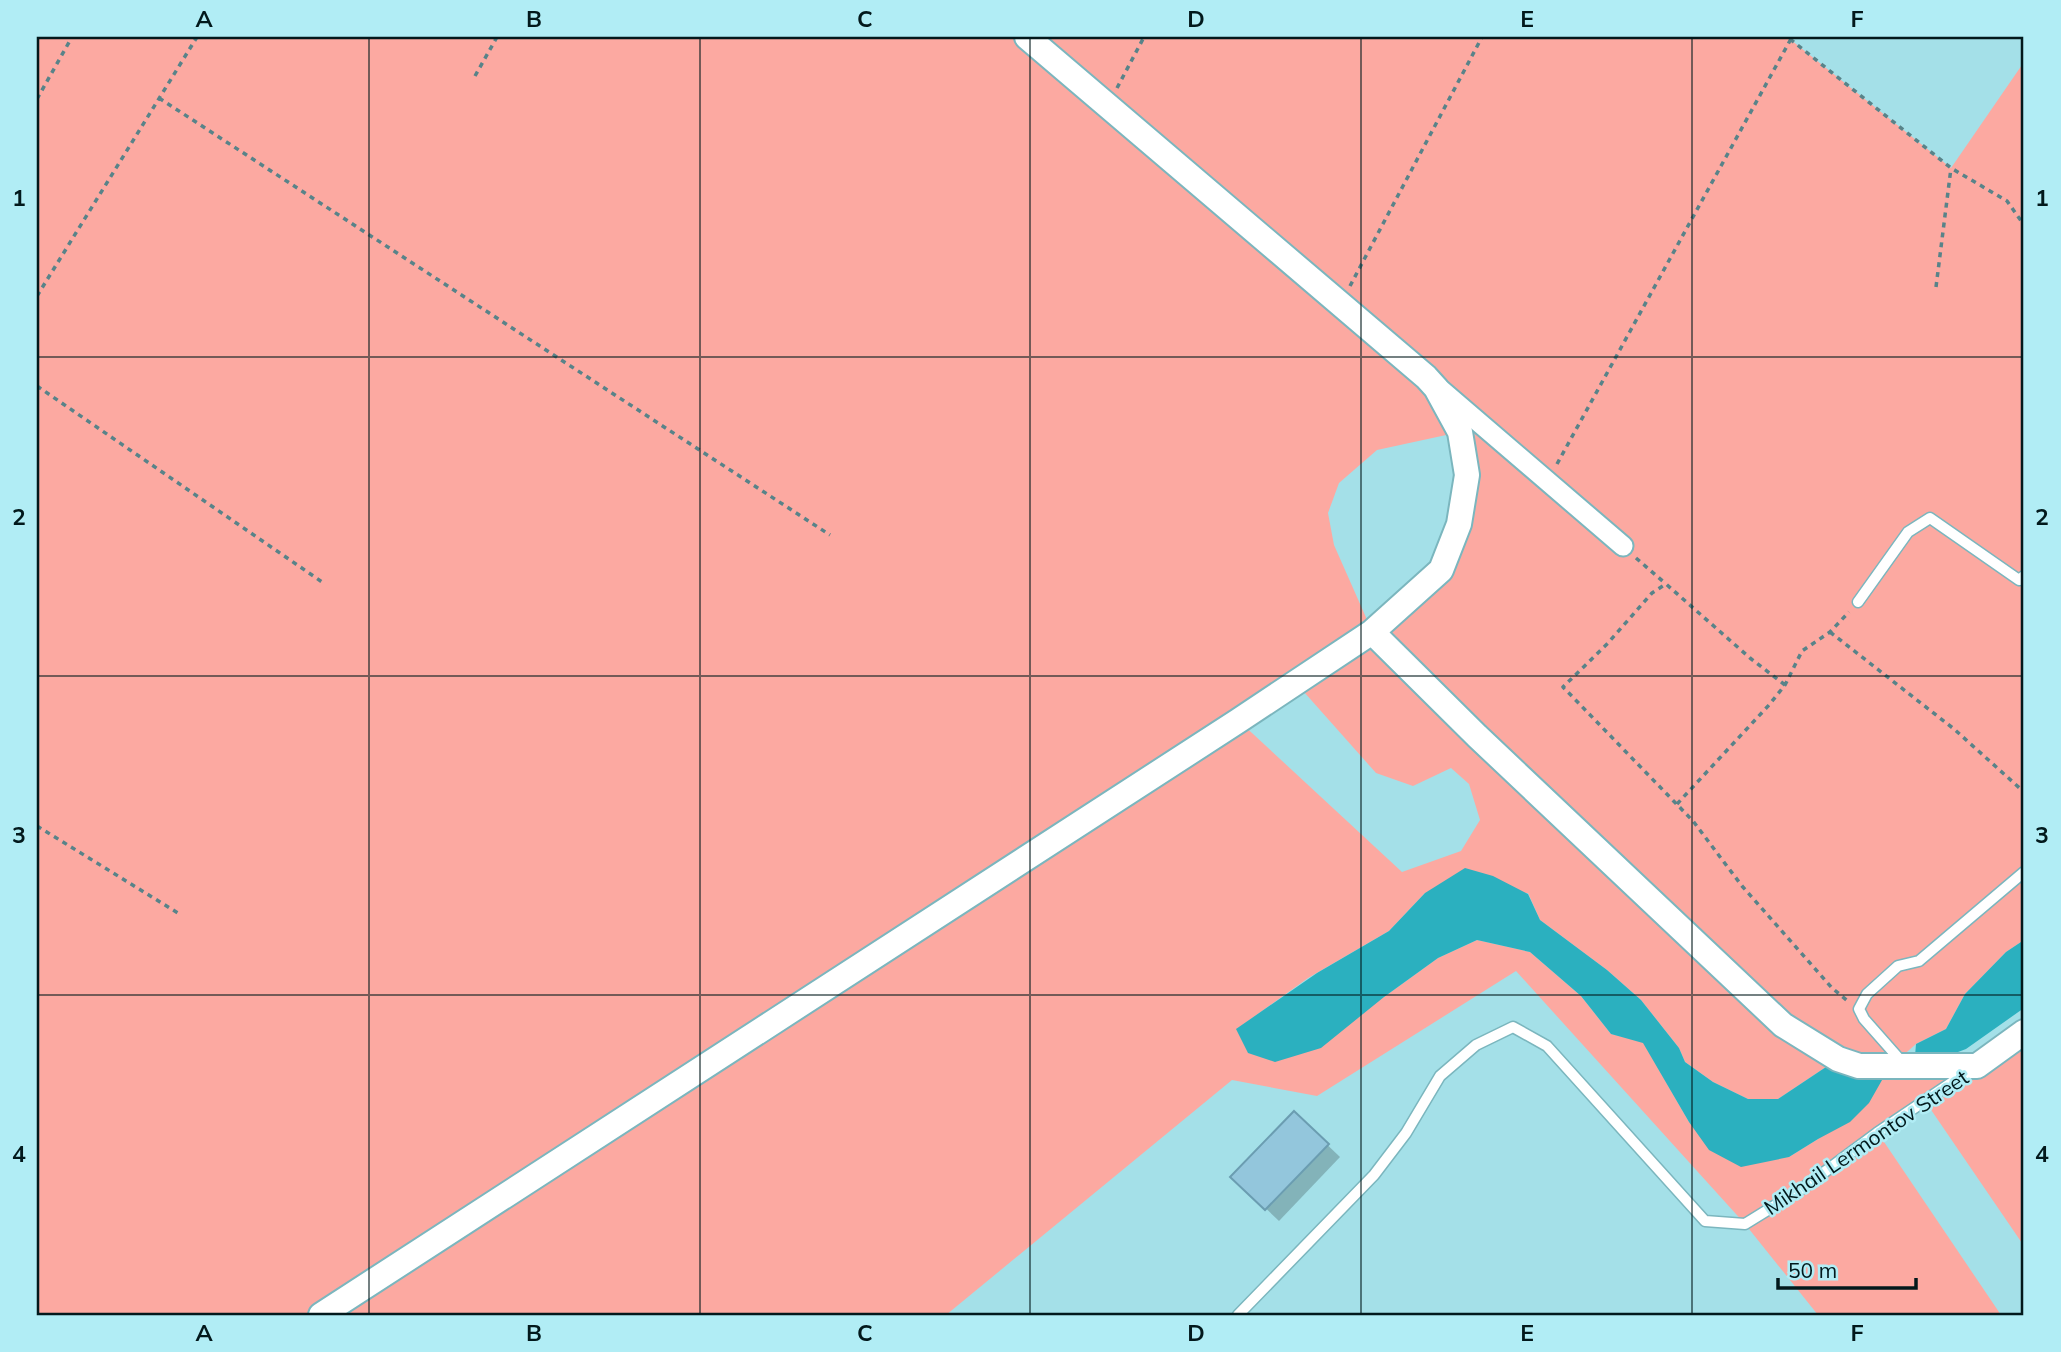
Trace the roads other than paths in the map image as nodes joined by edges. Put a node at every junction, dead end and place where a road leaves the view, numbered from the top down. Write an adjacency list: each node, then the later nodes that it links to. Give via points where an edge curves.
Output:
1 (1027, 37): 2 (street)
2 (1426, 377): 3 (street); 6 (street, via 1460,432 1467,475 1459,524 1441,570)
3 (1623, 547)
4 (2024, 576): 5 (lane, via 2019,580 1930,518 1908,532)
5 (1858, 602)
6 (1372, 632): 9 (street, via 1783,1026 1849,1063); 11 (street)
7 (2024, 872): 9 (lane, via 1919,961 1898,966 1867,994 1859,1009 1864,1019)
8 (2024, 1032): 10 (street, Mikhail Lermontov Street)
9 (1906, 1066): 10 (street)
10 (1978, 1066): 12 (lane, Mikhail Lermontov Street, via 1745,1224 1705,1221 1547,1046 1513,1027 1476,1045 1440,1076 1374,1175)
11 (321, 1315)
12 (1238, 1315)

